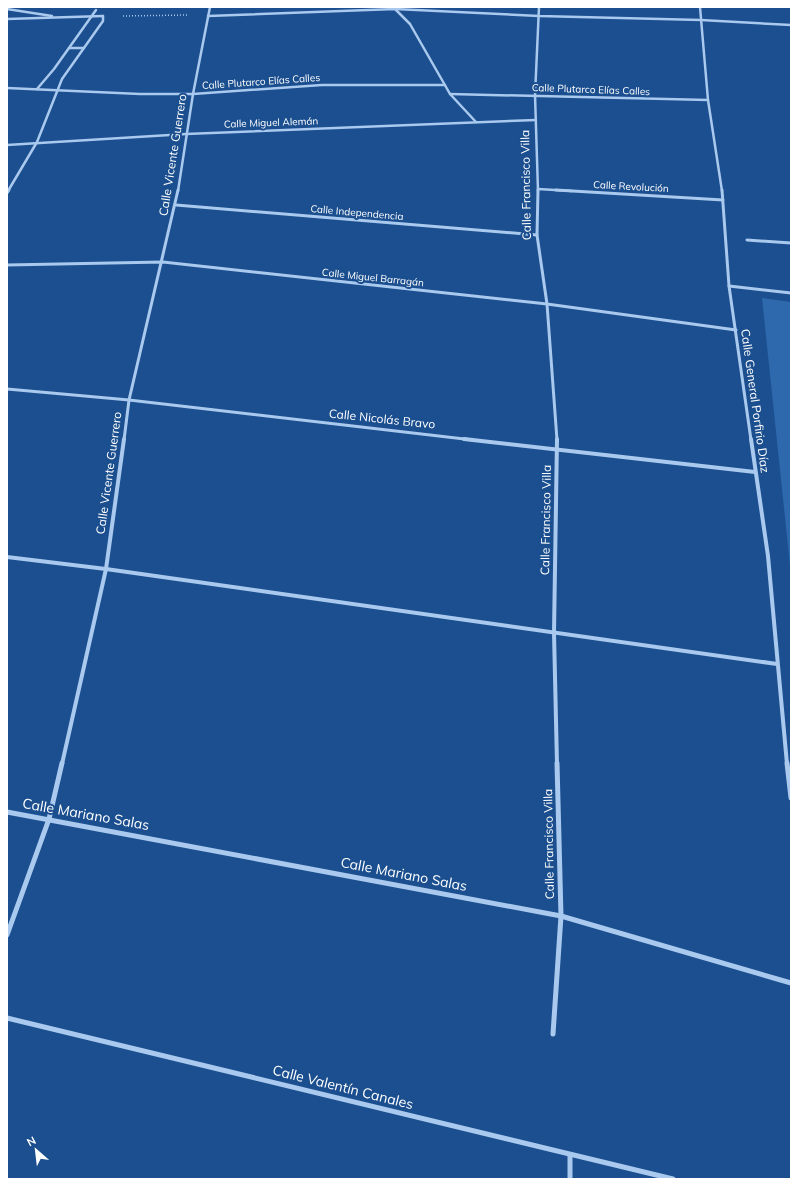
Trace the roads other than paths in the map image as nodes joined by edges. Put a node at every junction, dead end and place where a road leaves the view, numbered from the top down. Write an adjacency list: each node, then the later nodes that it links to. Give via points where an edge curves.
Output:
1 (210, 7): 8 (street, Calle Vicente Guerrero)
2 (539, 7): 9 (street, Calle Francisco Villa)
3 (700, 7): 13 (street, Calle General Porfirio Díaz)
4 (96, 8): 7 (street); 10 (street)
5 (394, 8): 8 (street); 9 (street); 17 (street, via 410,24)
6 (7, 9): 11 (street)
7 (103, 16): 10 (street); 16 (street, via 103,21)
8 (208, 16): 21 (street, Calle Vicente Guerrero)
9 (539, 16): 13 (street); 23 (street, Calle Francisco Villa)
10 (90, 17): 11 (street); 15 (street)
11 (61, 18): 12 (street)
12 (7, 19)
13 (702, 20): 14 (street); 24 (street, Calle General Porfirio Díaz)
14 (791, 25)
15 (69, 48): 16 (street); 19 (street)
16 (84, 48): 20 (street)
17 (445, 85): 21 (street, Calle Plutarco Elías Calles, via 322,86); 22 (street)
18 (7, 88): 19 (street, Calle Plutarco Elías Calles)
19 (37, 90): 20 (street, Calle Plutarco Elías Calles)
20 (57, 90): 21 (street, Calle Plutarco Elías Calles); 28 (street)
21 (193, 94): 27 (street, Calle Vicente Guerrero)
22 (450, 94): 23 (street, Calle Plutarco Elías Calles); 26 (street)
23 (535, 95): 24 (street, Calle Plutarco Elías Calles); 25 (street, Calle Francisco Villa)
24 (708, 100): 32 (street, Calle General Porfirio Díaz)
25 (536, 120): 26 (street, Calle Miguel Alemán); 30 (street, Calle Francisco Villa)
26 (476, 122): 27 (street, Calle Miguel Alemán)
27 (186, 134): 28 (street, Calle Miguel Alemán); 33 (street, Calle Vicente Guerrero)
28 (37, 142): 29 (street, Calle Miguel Alemán); 31 (street)
29 (7, 144)
30 (538, 189): 32 (street, Calle Revolución); 34 (street, Calle Francisco Villa)
31 (7, 193)
32 (723, 200): 39 (street, Calle General Porfirio Díaz)
33 (176, 205): 34 (street, Calle Independencia); 37 (street, Calle Vicente Guerrero)
34 (537, 235): 41 (street, Calle Francisco Villa)
35 (747, 240): 36 (street)
36 (791, 244)
37 (163, 262): 38 (street, Calle Miguel Barragán); 41 (street, Calle Miguel Barragán); 44 (street, Calle Vicente Guerrero)
38 (7, 265)
39 (729, 286): 40 (street); 42 (street, Calle General Porfirio Díaz)
40 (791, 293)
41 (547, 304): 42 (street, Calle Miguel Barragán); 45 (street, Calle Francisco Villa)
42 (736, 330): 46 (street, Calle General Porfirio Díaz)
43 (7, 388): 44 (street, Calle Nicolás Bravo)
44 (129, 400): 45 (street, Calle Nicolás Bravo); 48 (street, Calle Vicente Guerrero)
45 (558, 449): 46 (street, Calle Nicolás Bravo); 49 (street, Calle Francisco Villa)
46 (755, 472): 50 (street, Calle General Porfirio Díaz, via 768,556)
47 (7, 557): 48 (street)
48 (106, 569): 49 (street); 53 (street, Calle Vicente Guerrero)
49 (554, 633): 50 (street); 54 (street, Calle Francisco Villa)
50 (777, 664): 51 (street, Calle General Porfirio Díaz)
51 (791, 798)
52 (7, 812): 53 (street, Calle Mariano Salas)
53 (49, 819): 54 (street, Calle Mariano Salas); 55 (street, Calle Vicente Guerrero)
54 (561, 916): 56 (street, Calle Mariano Salas); 58 (street, Calle Francisco Villa)
55 (7, 935)
56 (791, 984)
57 (7, 1018): 59 (street, Calle Valentín Canales)
58 (553, 1034)
59 (570, 1155): 60 (street); 61 (street, Calle Valentín Canales)
60 (570, 1179)
61 (673, 1179)

